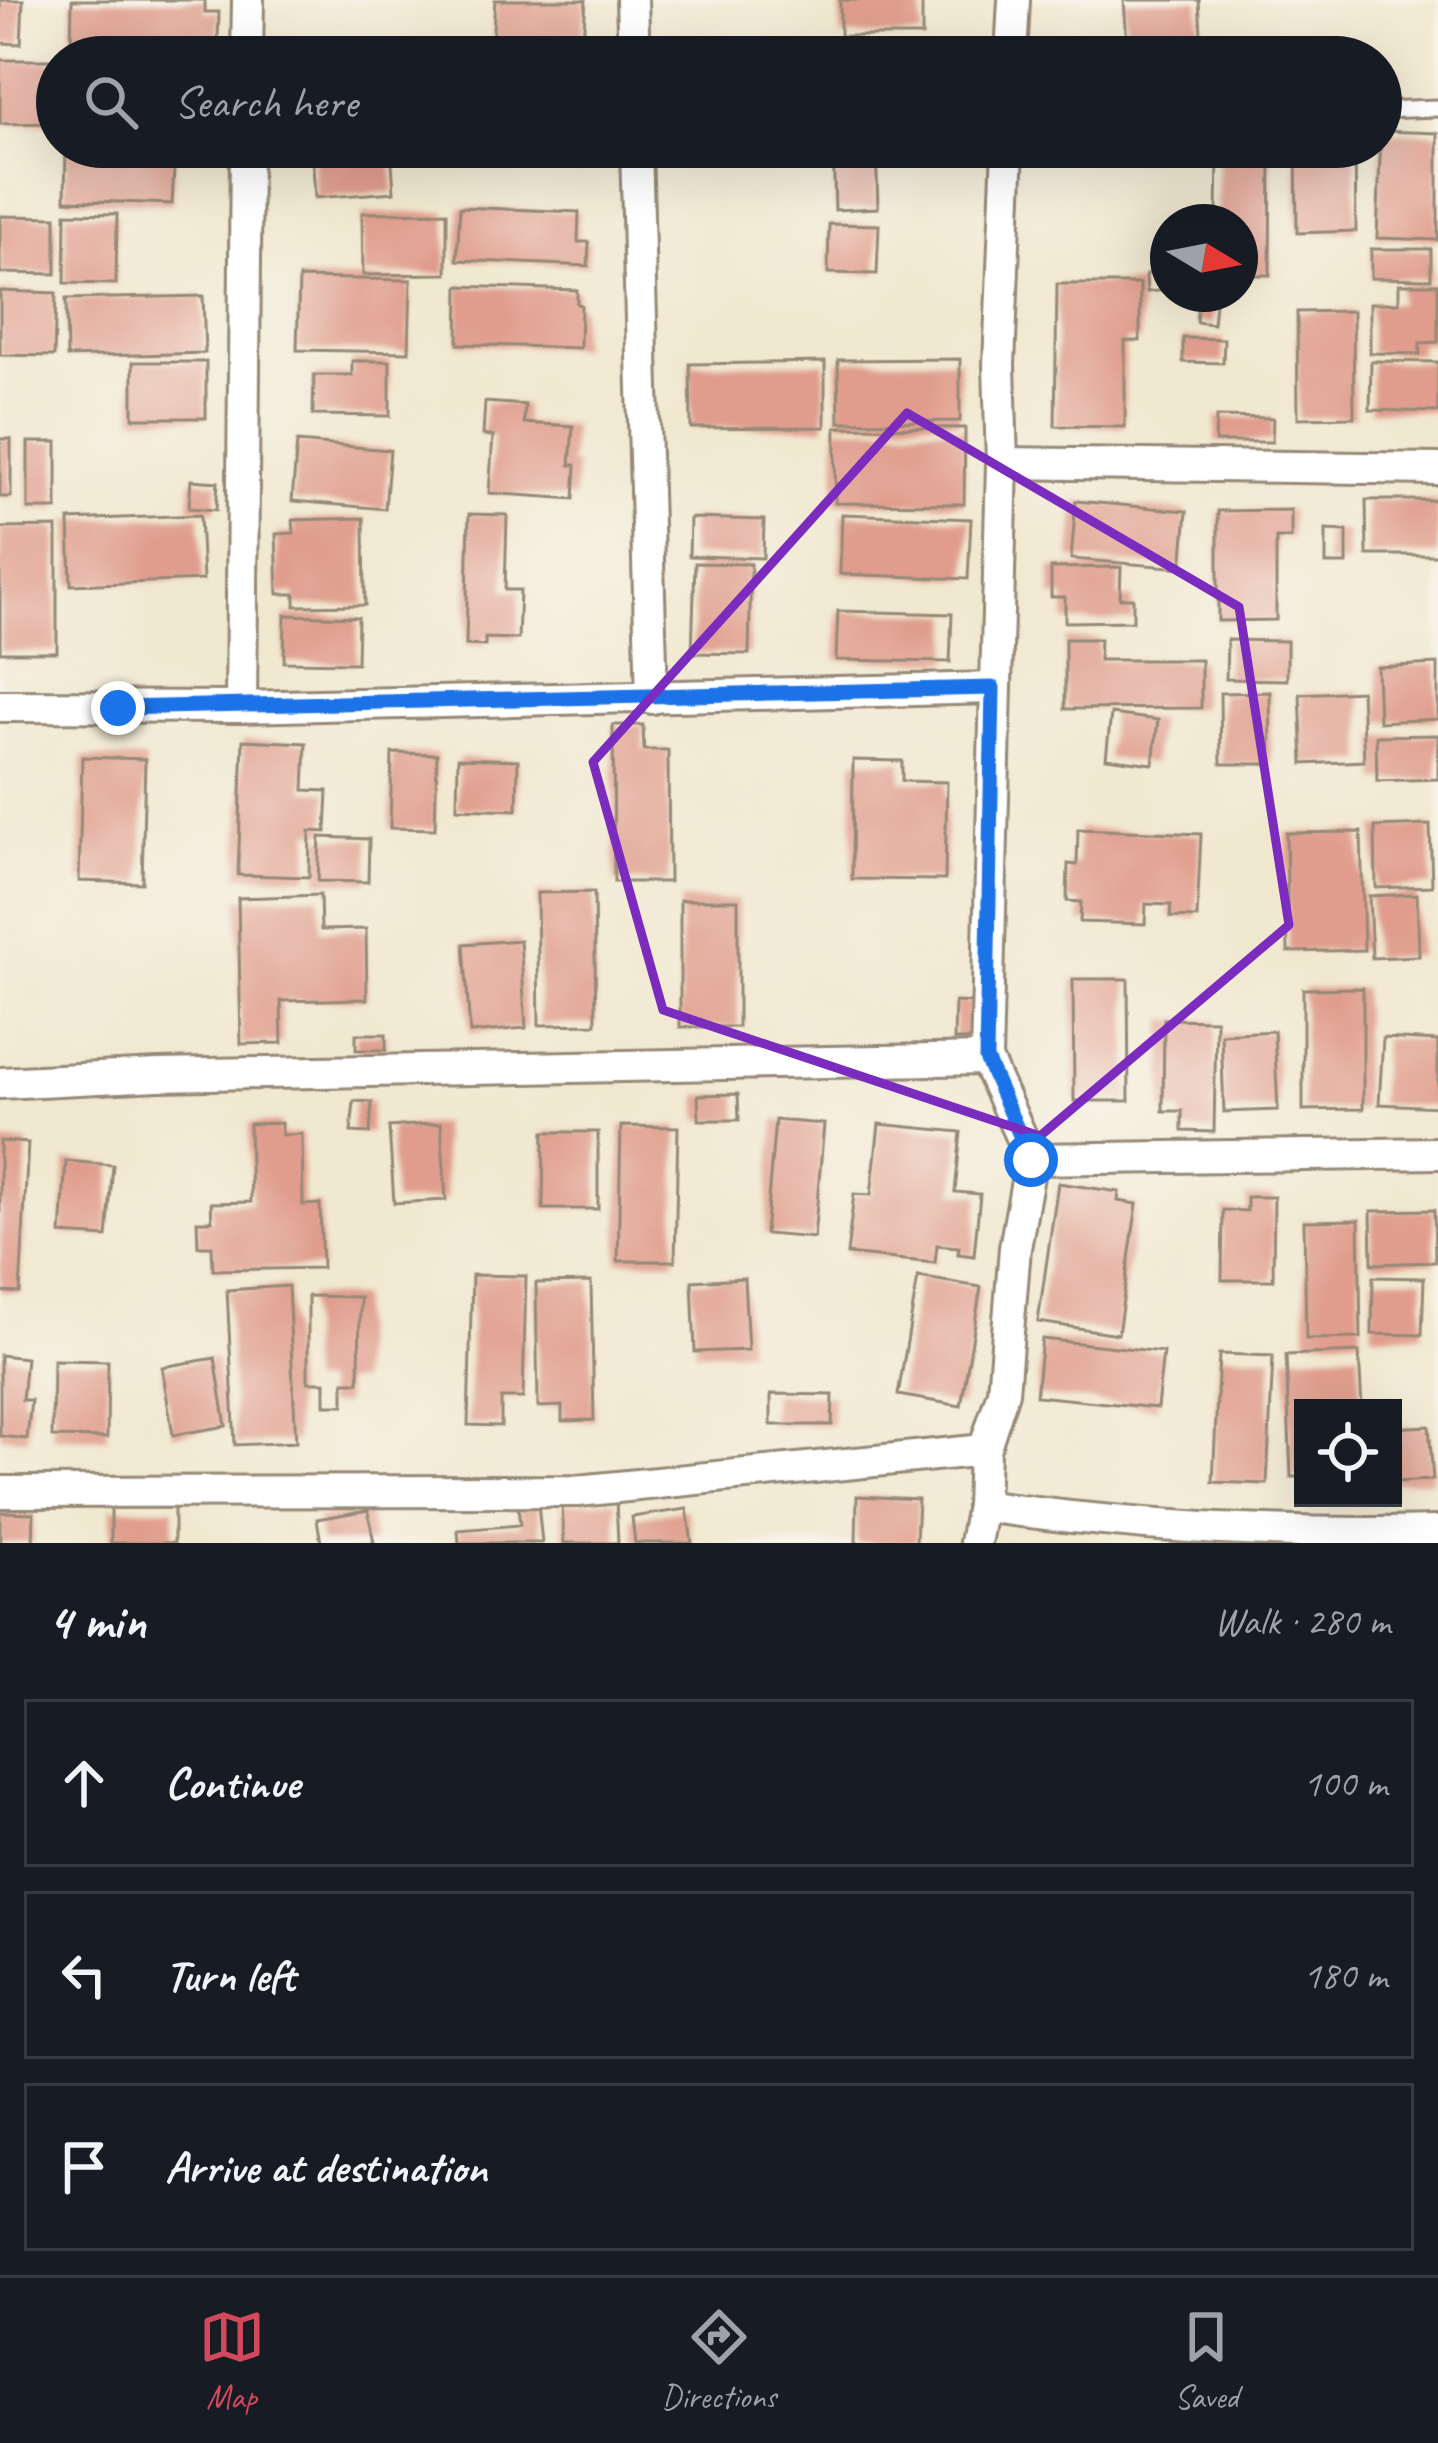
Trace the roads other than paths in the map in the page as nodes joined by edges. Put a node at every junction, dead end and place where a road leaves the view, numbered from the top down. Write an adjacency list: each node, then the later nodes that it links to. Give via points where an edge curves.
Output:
1 (248, 0): 4 (street)
2 (632, 0): 5 (street)
3 (1014, 0): 6 (street)
4 (247, 36)
5 (633, 36)
6 (1012, 36)
7 (1438, 108): 8 (lane)
8 (1402, 109)
9 (246, 168): 17 (street)
10 (637, 168): 15 (street)
11 (1007, 168): 12 (street)
12 (1002, 463): 13 (street); 14 (street)
13 (1438, 469)
14 (993, 688): 15 (street); 18 (street)
15 (652, 698): 17 (street)
16 (0, 706): 17 (street)
17 (241, 706)
18 (986, 1059): 19 (street); 21 (street)
19 (0, 1083)
20 (1438, 1153): 21 (street)
21 (1031, 1160): 22 (street, via 1003,1392)
22 (984, 1450): 23 (street, via 578,1491); 24 (street)
23 (0, 1492)
24 (982, 1506): 25 (street, via 1312,1536); 26 (street)
25 (1438, 1532)
26 (975, 1543)

